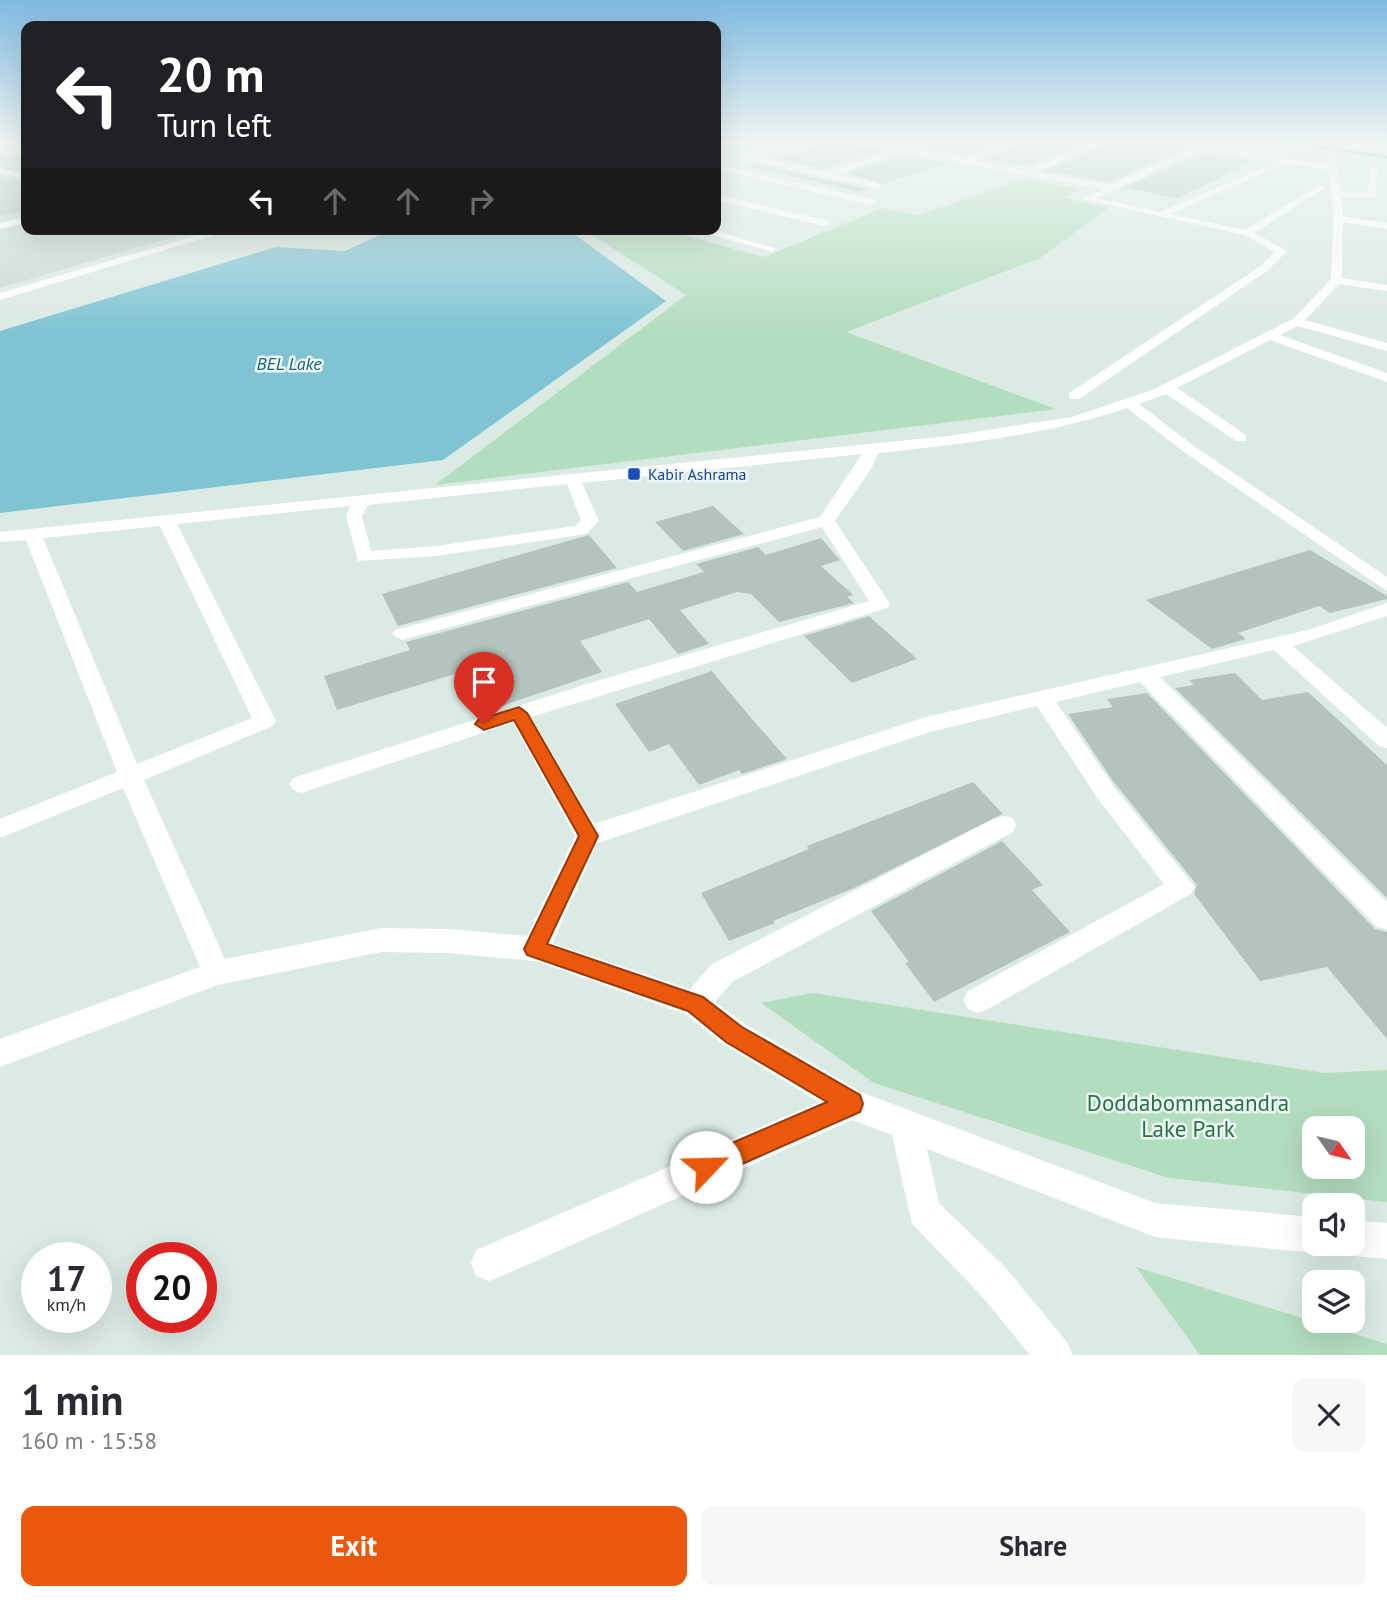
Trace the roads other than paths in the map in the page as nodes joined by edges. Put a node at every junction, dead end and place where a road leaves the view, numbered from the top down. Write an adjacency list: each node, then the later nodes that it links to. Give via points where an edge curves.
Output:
1 (752, 205): 8 (street)
2 (1119, 205): 6 (street)
3 (1183, 205): 6 (street)
4 (1292, 205): 11 (street)
5 (1340, 206): 10 (street); 15 (street)
6 (1163, 214): 11 (street)
7 (21, 221): 9 (street)
8 (825, 223)
9 (0, 226)
10 (1387, 226)
11 (1247, 233): 23 (street, via 1282,251 1263,269)
12 (208, 235): 17 (street)
13 (720, 235): 14 (street)
14 (772, 249)
15 (1336, 280): 16 (street); 18 (street)
16 (1387, 288)
17 (0, 297)
18 (1297, 322): 19 (street); 20 (street)
19 (1270, 336): 21 (street); 22 (street)
20 (1387, 347)
21 (1387, 377)
22 (1167, 388): 24 (street); 25 (street)
23 (1074, 396)
24 (1128, 402): 26 (street, via 1075,421); 33 (street)
25 (1241, 438)
26 (873, 447): 27 (street); 29 (street)
27 (573, 480): 28 (street); 28 (street, via 590,521 580,530 436,551 363,557 354,516)
28 (361, 502): 30 (street)
29 (826, 521): 35 (street); 39 (street, via 880,604)
30 (167, 522): 31 (street); 41 (street, via 264,721)
31 (33, 534): 32 (street); 41 (street)
32 (0, 537)
33 (1387, 584)
34 (1387, 609): 36 (street)
35 (402, 634)
36 (1278, 643): 37 (street); 40 (street)
37 (1144, 674): 38 (street); 46 (street)
38 (1042, 698): 45 (street, via 926,725); 49 (street, via 1106,793 1182,887)
39 (519, 713): 42 (street); 45 (street)
40 (1387, 740)
41 (131, 778): 44 (street); 48 (street)
42 (301, 784)
43 (1004, 825): 50 (street, via 722,973)
44 (0, 830)
45 (588, 836): 47 (street)
46 (1387, 919)
47 (534, 949): 48 (street, via 381,940); 50 (street)
48 (217, 973): 51 (street)
49 (978, 1000)
50 (695, 1004): 52 (street, via 734,1034)
51 (0, 1053)
52 (851, 1104): 53 (street); 57 (street)
53 (905, 1125): 54 (street, via 1155,1220); 58 (street, via 924,1212 993,1281)
54 (1302, 1234)
55 (1365, 1239): 56 (street)
56 (1387, 1241)
57 (489, 1263)
58 (1054, 1355)

